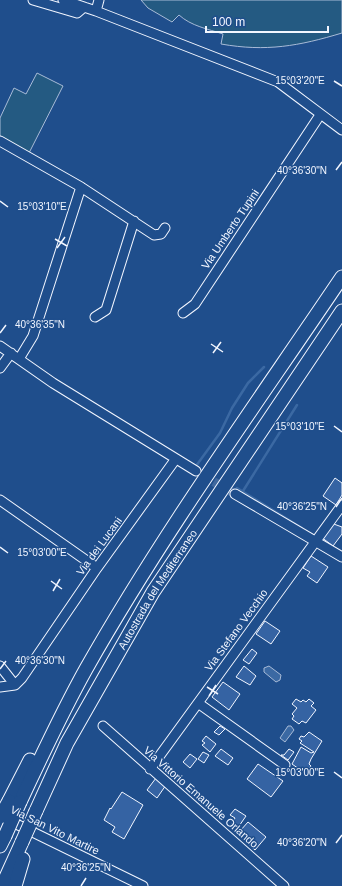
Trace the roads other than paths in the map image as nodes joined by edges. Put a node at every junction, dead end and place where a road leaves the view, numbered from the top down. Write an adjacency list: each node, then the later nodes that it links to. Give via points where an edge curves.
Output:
1 (33, 0): 4 (street, via 77,12)
2 (63, 0): 4 (street)
3 (99, 0): 5 (street)
4 (84, 7): 5 (street)
5 (96, 11): 6 (street, via 278,82)
6 (320, 115): 7 (street); 14 (street, Via Umberto Tupini, via 195,304)
7 (342, 130)
8 (0, 141): 9 (street)
9 (81, 187): 10 (street); 18 (street, via 33,336)
10 (134, 221): 11 (street, via 154,235 160,234); 15 (street, via 106,310)
11 (164, 228)
12 (342, 277): 35 (highway, Autostrada del Mediterraneo, via 155,555 86,669)
13 (342, 311): 38 (highway, Autostrada del Mediterraneo, bridge, via 153,592 67,743)
14 (183, 313)
15 (95, 317)
16 (0, 346): 17 (street)
17 (11, 353): 18 (street); 19 (street)
18 (19, 359): 20 (street)
19 (0, 368)
20 (176, 460): 21 (street); 27 (street, Via dei Lucani)
21 (196, 471)
22 (236, 494): 25 (street)
23 (0, 500): 27 (street)
24 (342, 505): 25 (street, Via Stefano Vecchio)
25 (315, 541): 26 (street); 31 (street, Via Stefano Vecchio)
26 (342, 558)
27 (97, 568): 29 (street, Via dei Lucani)
28 (0, 666): 29 (street)
29 (15, 685): 30 (street)
30 (0, 687)
31 (198, 703): 33 (street); 34 (street, Via Stefano Vecchio)
32 (103, 726): 34 (street, Via Vittorio Emanuele Orlando)
33 (285, 765)
34 (150, 769): 42 (street, Via Vittorio Emanuele Orlando)
35 (14, 801): 36 (highway, bridge); 37 (highway, Autostrada del Mediterraneo, bridge)
36 (0, 817): 41 (street, Via San Vito Martire)
37 (2, 841)
38 (24, 844): 39 (highway, Autostrada del Mediterraneo); 40 (highway)
39 (2, 886)
40 (15, 886)
41 (143, 886)
42 (284, 886)

